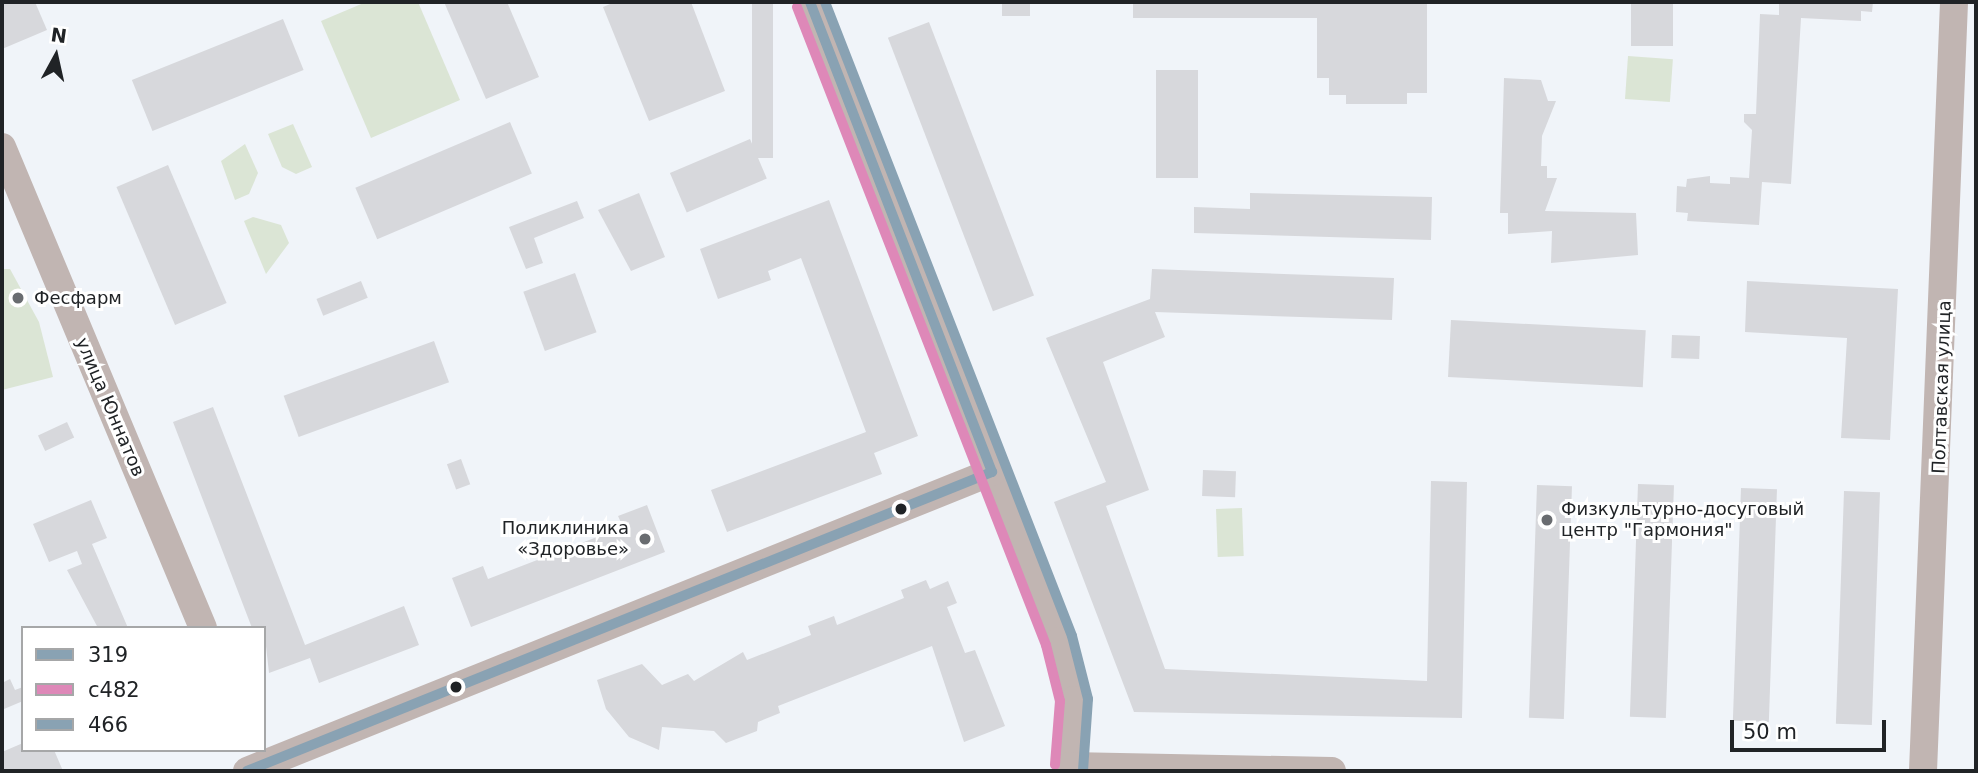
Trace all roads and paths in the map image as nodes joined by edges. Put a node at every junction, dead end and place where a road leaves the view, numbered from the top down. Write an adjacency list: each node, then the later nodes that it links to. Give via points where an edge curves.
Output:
1 (810, 2): 4 (street)
2 (1954, 2): 9 (street, Полтавская улица)
3 (2, 147): 5 (street, улица Юннатов)
4 (992, 472): 6 (street); 7 (street, via 1069,670)
5 (202, 626)
6 (253, 763)
7 (1069, 769): 8 (street)
8 (1332, 771)
9 (1923, 771)

